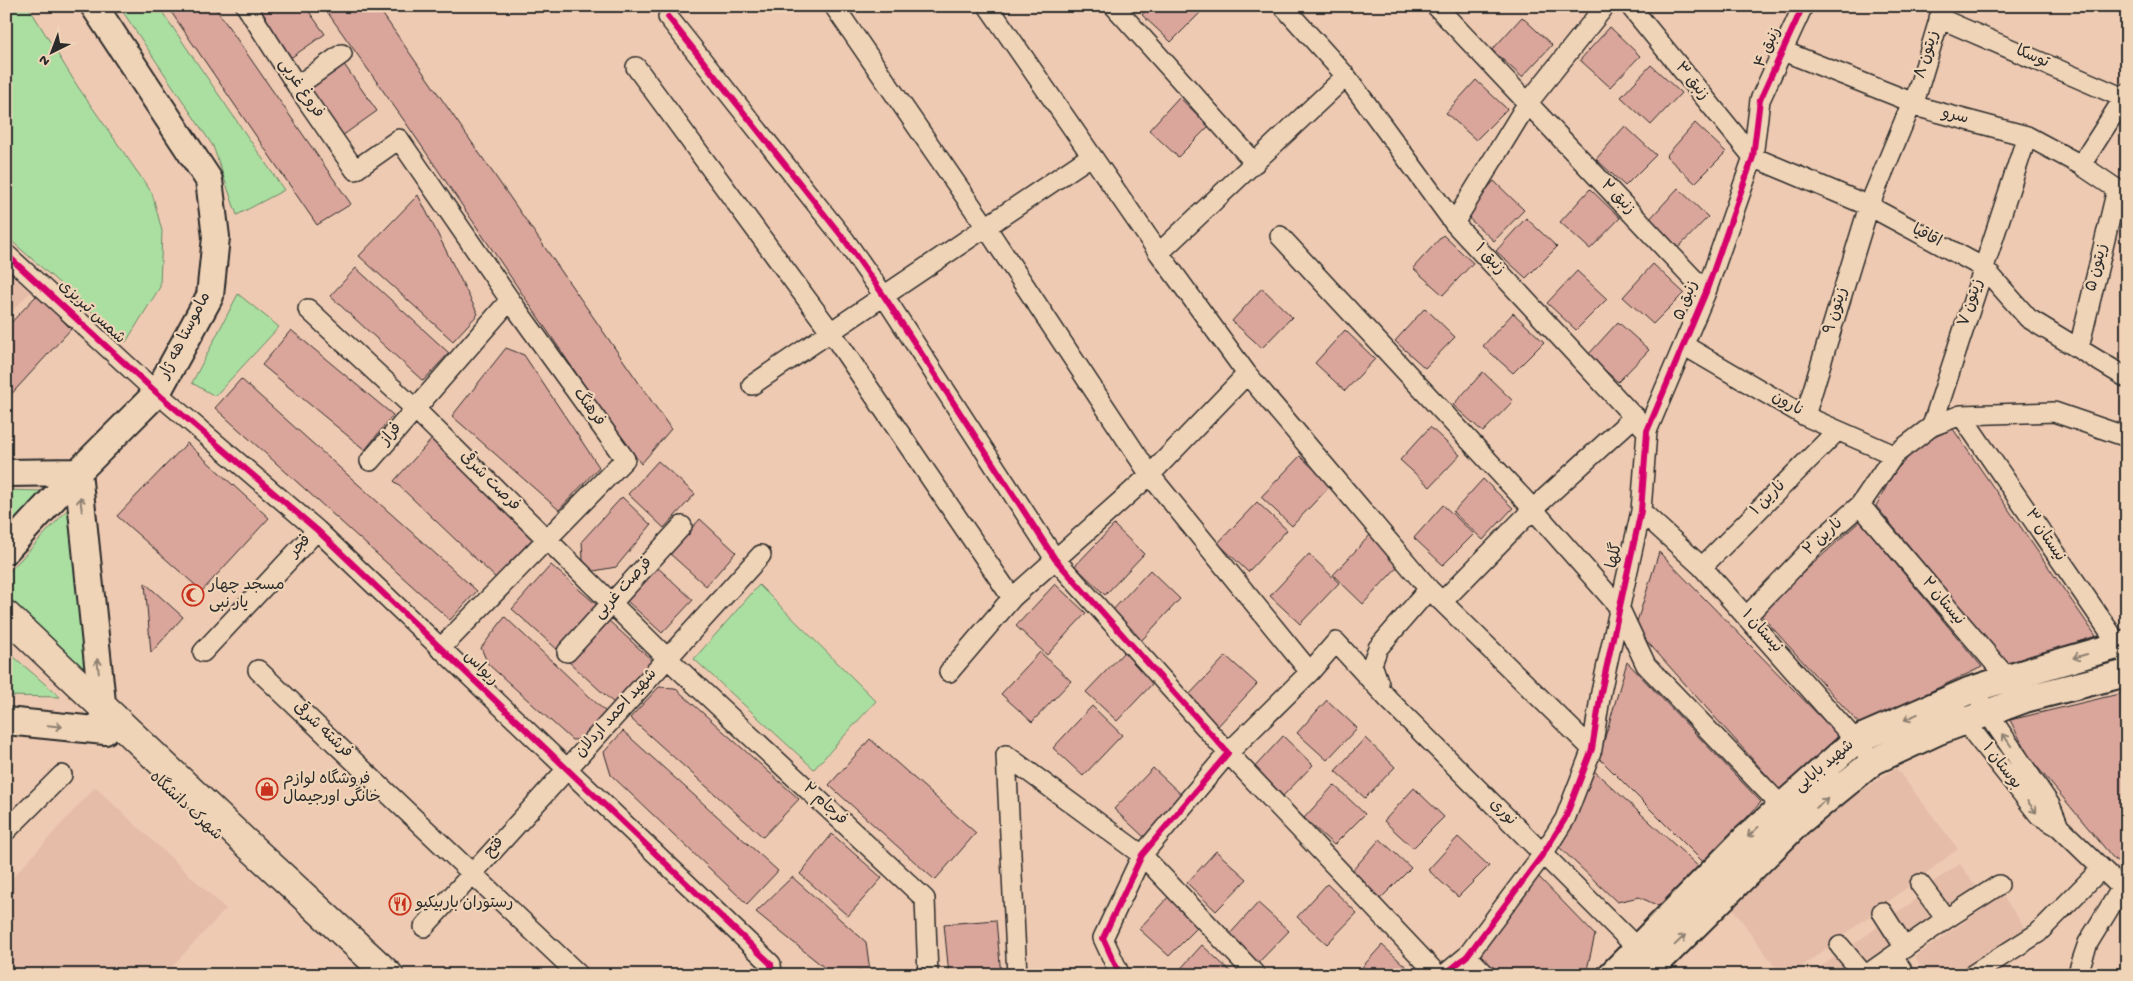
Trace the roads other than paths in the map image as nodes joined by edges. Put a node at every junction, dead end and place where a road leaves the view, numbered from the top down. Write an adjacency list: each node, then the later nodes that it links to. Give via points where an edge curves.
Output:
1 (94, 6): 46 (main road, ماموستا هه ژار, via 209,180 216,237 210,296)
2 (246, 6): 17 (street, فروغ غربی)
3 (834, 6): 31 (street)
4 (988, 6): 24 (street)
5 (1114, 6): 26 (street)
6 (1283, 6): 16 (street, زنبق ۱)
7 (1436, 6): 20 (street, زنبق ۲)
8 (1605, 6): 20 (street)
9 (1630, 6): 25 (street, زنبق ۳)
10 (1803, 6): 13 (street, زنبق ۴)
11 (1942, 12): 18 (street, توسکا); 21 (street, زیتون ۸)
12 (668, 17): 37 (street, via 844,239)
13 (1783, 51): 19 (street, زنبق ۴); 21 (street, سرو)
14 (342, 54): 17 (street)
15 (636, 67): 40 (street)
16 (1346, 76): 26 (street); 30 (street, زنبق ۱)
17 (297, 86): 23 (street, فروغ غربی, via 355,170)
18 (2125, 95): 27 (street)
19 (1760, 100): 25 (street, زنبق ۵)
20 (1527, 104): 30 (street); 36 (street, زنبق ۲)
21 (1912, 104): 22 (street, سرو); 29 (street)
22 (2027, 136): 27 (street, سرو); 35 (street, زیتون ۷)
23 (399, 139): 38 (street, فرهنگ)
24 (1091, 156): 31 (street); 33 (street)
25 (1753, 157): 29 (street, اقاقیا); 36 (street, زنبق ۵)
26 (1255, 163): 33 (street)
27 (2081, 165): 28 (street, سرو)
28 (2122, 192): 42 (street, زیتون ۵)
29 (1869, 206): 35 (street, اقاقیا); 50 (street, زیتون ۹)
30 (1454, 223): 49 (street, زنبق ۱)
31 (986, 227): 37 (street); 60 (street)
32 (1280, 236): 62 (street)
33 (1159, 253): 43 (street)
34 (6, 254): 46 (street, شمس تبریزی)
35 (1984, 268): 42 (street, اقاقیا, via 2028,318); 51 (street, زیتون ۷)
36 (1706, 292): 41 (street, زنبق ۵)
37 (884, 296): 40 (street); 69 (street)
38 (510, 300): 47 (street, فراز); 66 (street, فرهنگ, via 625,460)
39 (308, 309): 47 (street, فرصت شرقی)
40 (831, 332): 45 (street); 72 (street)
41 (1685, 346): 50 (street, نارون); 52 (street, زنبق ۵)
42 (2079, 348): 44 (street, اقاقیا)
43 (1247, 374): 60 (street); 71 (street)
44 (2127, 378)
45 (752, 386)
46 (157, 393): 58 (main road, ماموستا هه ژار); 65 (street, ریواس)
47 (414, 408): 57 (street, فراز); 66 (street, فرصت شرقی)
48 (1962, 415): 51 (street); 54 (street, via 2054,412); 80 (street, نیستان ۳)
49 (1635, 416): 52 (street, زنبق ۱); 62 (street)
50 (1805, 416): 53 (street, نارون)
51 (1932, 426): 56 (street)
52 (1647, 431): 63 (street, زنبق ۵)
53 (1837, 431): 56 (street, نارون); 70 (street, نارین ۱)
54 (2120, 434): 55 (street)
55 (2127, 453)
56 (1894, 455): 61 (street, نارین ۲)
57 (370, 460)
58 (78, 472): 59 (main road); 67 (main road, ماموستا هه ژار); 93 (main road, one-way to 58)
59 (6, 473)
60 (1150, 474): 69 (street); 86 (street)
61 (1860, 505): 77 (street, نارین ۲, via 1816,544); 88 (street, نیستان ۲)
62 (1533, 509): 74 (street); 75 (street)
63 (1641, 511): 70 (street, نیستان ۱); 75 (street, گلها)
64 (682, 526): 73 (street, فرصت غربی)
65 (317, 530): 79 (street, ریواس); 81 (street, فجر)
66 (547, 540): 73 (street, فرصت شرقی); 79 (street, فرهنگ)
67 (6, 550)
68 (761, 555): 83 (street)
69 (1055, 559): 72 (street); 97 (street)
70 (1702, 568): 77 (street, نیستان ۱)
71 (1429, 589): 74 (street); 89 (street, via 1378,648 1372,664)
72 (1012, 598): 85 (street)
73 (610, 602): 82 (street, فرصت غربی); 83 (street, فرصت شرقی)
74 (1442, 602): 96 (street)
75 (1619, 607): 96 (street, گلها); 101 (street, via 1646,665)
76 (6, 615): 93 (main road)
77 (1747, 616): 95 (street, نیستان ۱)
78 (6, 639): 93 (main road, شهرک دانشگاه)
79 (440, 649): 99 (street, ریواس)
80 (2124, 649): 88 (main road, شهید بابایی, one-way to 88)
81 (204, 652)
82 (566, 652)
83 (667, 658): 99 (street, شهید احمد اردلان); 122 (street, فرجام ۲, via 926,900)
84 (258, 670): 106 (street, فرشته شرقی)
85 (948, 672)
86 (1310, 672): 89 (street, نوری, via 1336,642); 97 (street)
87 (2127, 672): 91 (main road, شهید بابایی)
88 (2007, 678): 90 (main road, شهید بابایی); 91 (street, نیستان ۲)
89 (1382, 692): 103 (street, نوری)
90 (1960, 695): 92 (street, بوستان ۱); 92 (street, بوستان ۱); 95 (main road, شهید بابایی, one-way to 95)
91 (2025, 699): 92 (main road, شهید بابایی)
92 (1976, 716): 98 (main road, شهید بابایی); 105 (street, بوستان ۱, via 2039,815 2059,827)
93 (104, 718): 94 (main road, one-way to 93); 118 (main road, شهرک دانشگاه); 119 (main road)
94 (6, 721)
95 (1856, 740): 98 (street, نیستان ۱); 101 (main road, شهید بابایی)
96 (1592, 749): 103 (street, گلها, via 1565,819)
97 (1228, 753): 104 (street); 126 (street)
98 (1874, 761): 101 (main road, شهید بابایی, one-way to 98)
99 (566, 770): 106 (street, فتح); 121 (street, ریواس, via 771,964)
100 (62, 775): 102 (street)
101 (1790, 814): 114 (main road, شهید بابایی, one-way to 114, via 1705,877); 130 (main road, شهید بابایی, one-way to 101)
102 (6, 831)
103 (1543, 854): 114 (street, نوری); 116 (street, گلها)
104 (1142, 855): 123 (street, via 1006,755); 124 (street, via 1103,938); 125 (street)
105 (2101, 869): 109 (street, بوستان ۱); 117 (street, via 2038,933)
106 (472, 873): 112 (street, فتح); 120 (street, فرشته شرقی)
107 (1920, 884): 111 (street)
108 (1999, 885): 111 (street)
109 (2124, 891): 133 (street, via 2088,943)
110 (1882, 912): 115 (street)
111 (1946, 918): 115 (street)
112 (424, 927)
113 (1840, 946): 131 (street)
114 (1636, 947): 129 (main road, شهید بابایی)
115 (1899, 952): 131 (street); 132 (street)
116 (1467, 956): 127 (street, گلها); 128 (street)
117 (1983, 972)
118 (364, 975)
119 (389, 975)
120 (580, 975)
121 (772, 975)
122 (928, 975)
123 (1016, 975)
124 (1120, 975)
125 (1256, 975)
126 (1438, 975)
127 (1444, 975)
128 (1486, 975)
129 (1611, 975)
130 (1645, 975)
131 (1865, 975)
132 (1905, 975)
133 (2077, 975)

